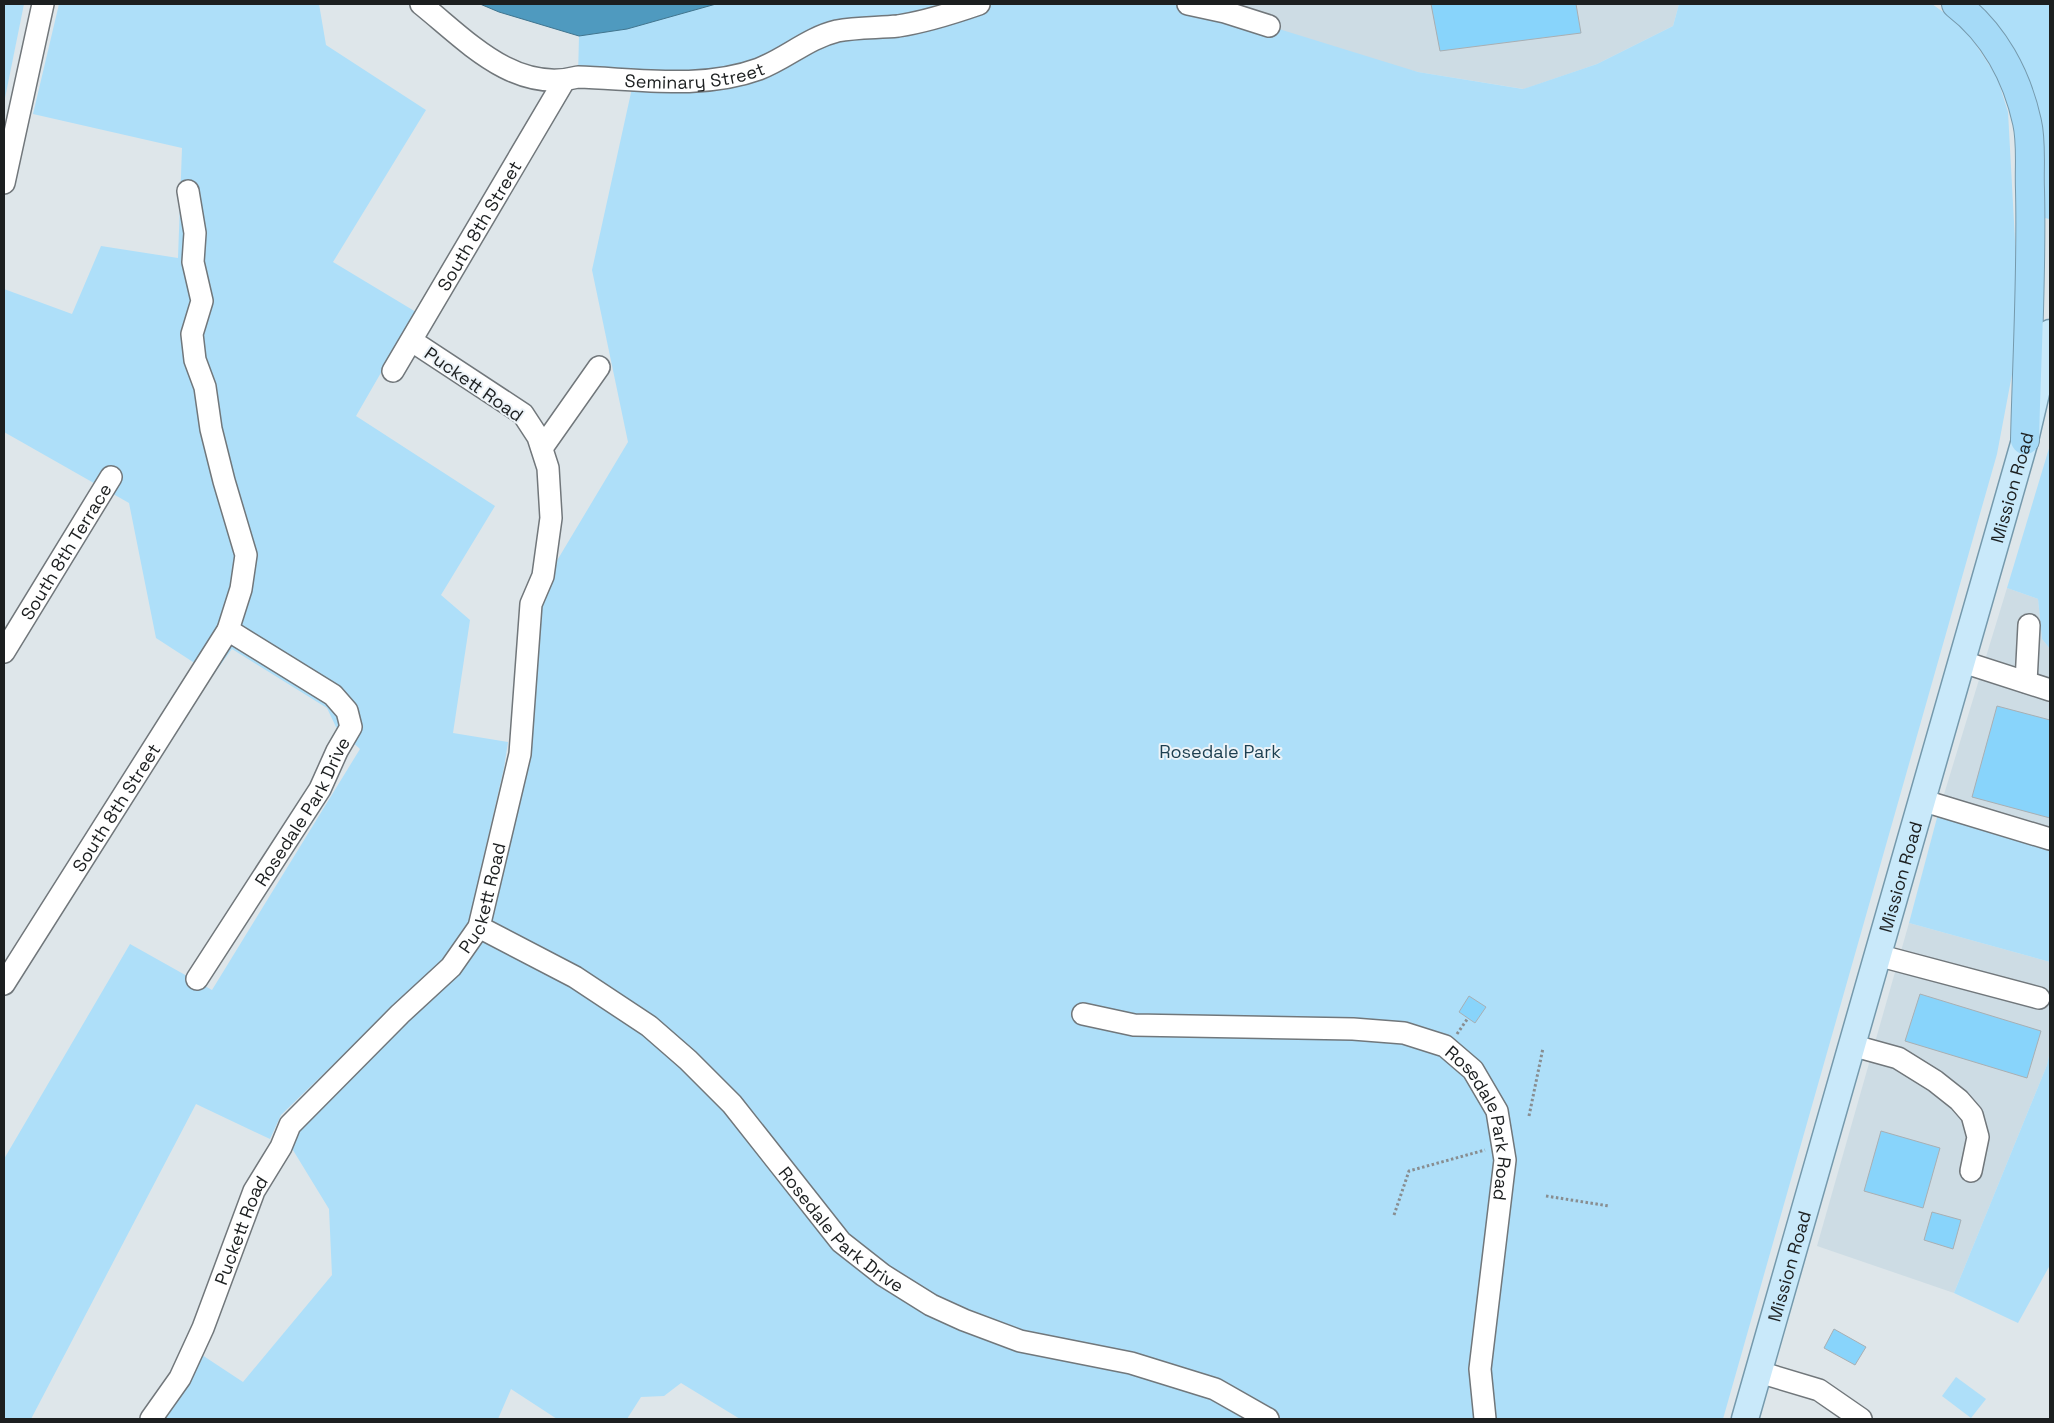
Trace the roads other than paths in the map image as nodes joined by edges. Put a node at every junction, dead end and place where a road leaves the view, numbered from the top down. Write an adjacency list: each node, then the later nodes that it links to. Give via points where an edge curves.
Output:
1 (43, 4): 8 (street)
2 (421, 4): 7 (street, Seminary Street, via 493,61 535,79)
3 (979, 4): 7 (street, Seminary Street, via 898,26 837,31 810,40 760,68 727,78 694,81 578,77)
4 (1188, 4): 6 (street)
5 (1956, 4): 15 (highway, via 1982,27 1998,48 2021,99 2028,124 2031,217)
6 (1269, 26)
7 (564, 80): 11 (street, South 8th Street)
8 (4, 183)
9 (188, 191): 19 (street, South 8th Street, via 195,233 193,262 202,301 192,334 194,360 205,387 224,481 246,555 241,589)
10 (2050, 333): 15 (main road, Mission Road)
11 (412, 341): 13 (street, South 8th Street); 16 (street, Puckett Road, via 523,414)
12 (599, 367): 16 (street)
13 (393, 371)
14 (2050, 396): 15 (main road)
15 (2025, 440): 21 (main road, Mission Road)
16 (542, 448): 26 (street, Puckett Road, via 548,468 551,518 542,576 531,604 520,754)
17 (111, 477): 20 (street, South 8th Terrace)
18 (2029, 625): 22 (street)
19 (228, 630): 28 (street, Rosedale Park Drive, via 333,695 346,711 351,727 320,789); 29 (street, South 8th Street)
20 (4, 652)
21 (1960, 661): 22 (street); 24 (main road, Mission Road)
22 (2026, 682): 23 (street)
23 (2050, 690)
24 (1921, 800): 25 (street); 27 (main road, Mission Road)
25 (2050, 839)
26 (479, 927): 35 (street, Puckett Road, via 450,967 290,1126 254,1191 203,1328 180,1378); 36 (street, Rosedale Park Drive, via 575,977 655,1032 732,1104 841,1242 883,1275 931,1305 1020,1341 1130,1363 1215,1389)
27 (1877, 956): 30 (street); 32 (main road, Mission Road)
28 (197, 979)
29 (5, 981)
30 (2038, 998)
31 (1083, 1014): 37 (street, Rosedale Park Road, via 1134,1025 1404,1033 1445,1046 1473,1070 1497,1111 1505,1160 1480,1369)
32 (1851, 1044): 33 (street, via 1898,1058 1959,1100 1972,1115 1978,1137); 34 (main road, Mission Road)
33 (1971, 1171)
34 (1759, 1372): 38 (main road, Mission Road); 39 (street, via 1819,1390)
35 (151, 1419)
36 (1268, 1419)
37 (1485, 1419)
38 (1745, 1419)
39 (1861, 1419)

